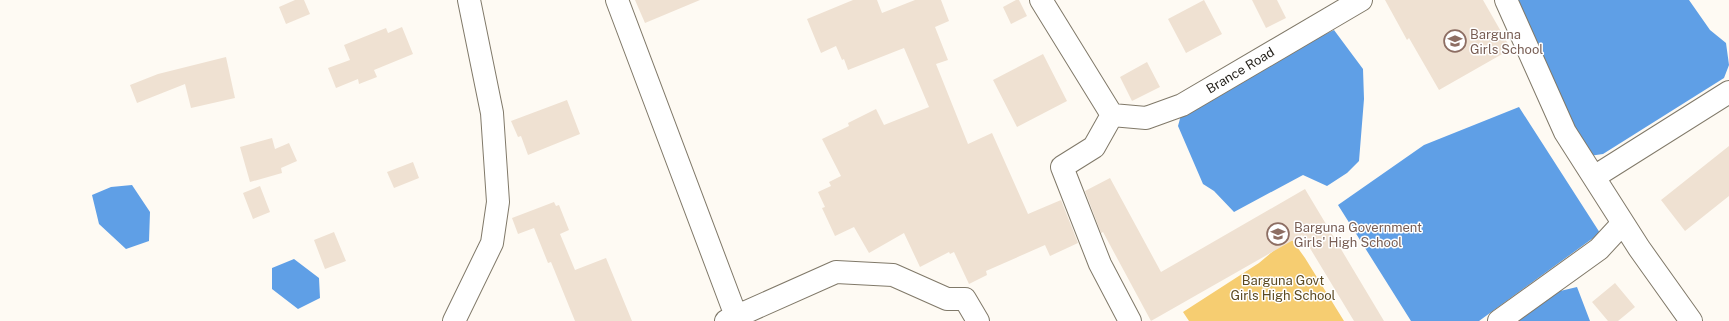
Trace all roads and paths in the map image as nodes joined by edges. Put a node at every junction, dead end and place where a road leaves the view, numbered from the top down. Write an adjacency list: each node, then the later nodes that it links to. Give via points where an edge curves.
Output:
1 (469, 0): 11 (street, via 492,113 498,202 492,243)
2 (617, 0): 10 (street)
3 (1041, 0): 7 (street)
4 (1361, 0): 7 (street, Brance Road, via 1182,105 1146,118)
5 (1506, 0): 8 (street, via 1565,132)
6 (1729, 92): 8 (street)
7 (1112, 115): 13 (street, via 1094,147 1062,167 1100,264)
8 (1594, 177): 9 (street)
9 (1623, 222): 14 (street, via 1599,249); 15 (street)
10 (731, 319): 12 (street, via 836,272 893,275 947,299 965,299)
11 (454, 321)
12 (978, 321)
13 (1130, 321)
14 (1498, 321)
15 (1691, 321)

